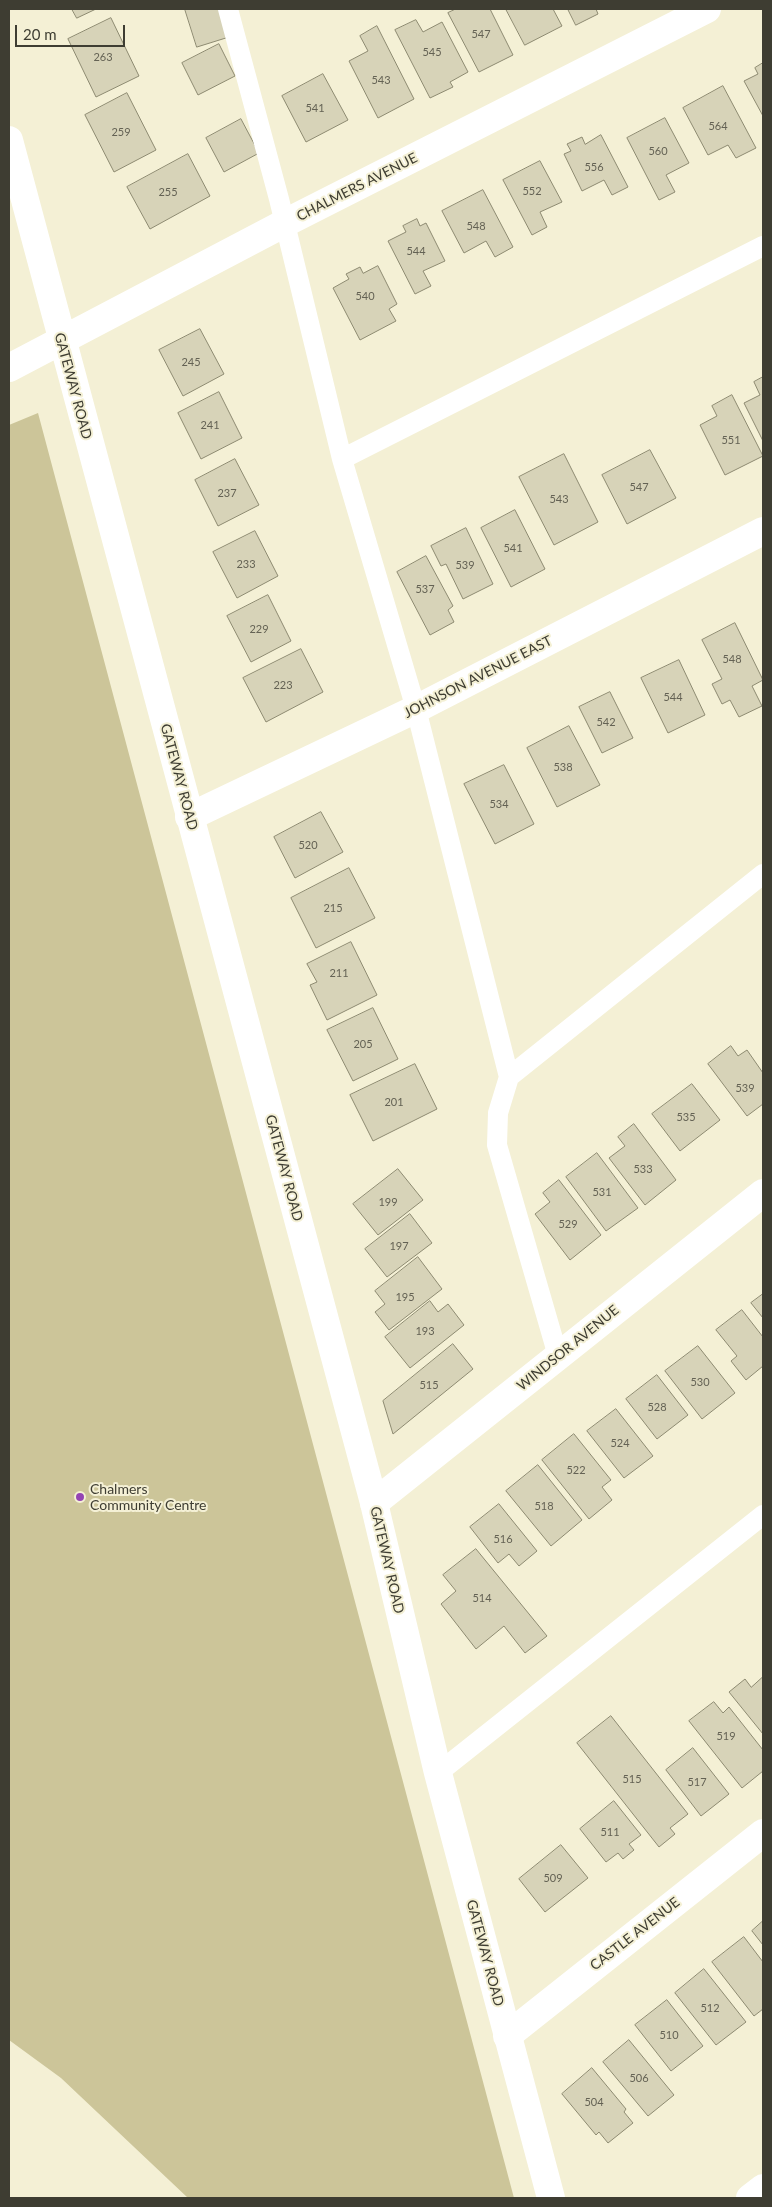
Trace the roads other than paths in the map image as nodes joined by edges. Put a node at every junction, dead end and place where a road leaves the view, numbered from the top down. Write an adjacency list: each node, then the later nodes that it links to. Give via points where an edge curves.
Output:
1 (228, 9): 4 (lane)
2 (707, 9): 4 (street, CHALMERS AVENUE)
3 (9, 140): 6 (street, GATEWAY ROAD)
4 (285, 223): 6 (street, CHALMERS AVENUE); 8 (lane)
5 (763, 246): 8 (lane)
6 (61, 341): 7 (street, CHALMERS AVENUE); 11 (street, GATEWAY ROAD)
7 (9, 368)
8 (342, 459): 10 (lane)
9 (763, 531): 10 (street, JOHNSON AVENUE EAST)
10 (416, 709): 11 (street, JOHNSON AVENUE EAST); 13 (lane)
11 (189, 818): 16 (street, GATEWAY ROAD)
12 (763, 874): 13 (lane)
13 (509, 1076): 15 (lane, via 498,1113 497,1145)
14 (763, 1193): 15 (street, WINDSOR AVENUE)
15 (558, 1356): 16 (street, WINDSOR AVENUE)
16 (374, 1503): 18 (street, GATEWAY ROAD)
17 (763, 1515): 18 (lane)
18 (438, 1773): 20 (street, GATEWAY ROAD)
19 (763, 1833): 20 (street, CASTLE AVENUE)
20 (507, 2036): 22 (street, GATEWAY ROAD)
21 (763, 2188): 23 (street)
22 (551, 2198)
23 (750, 2198)

